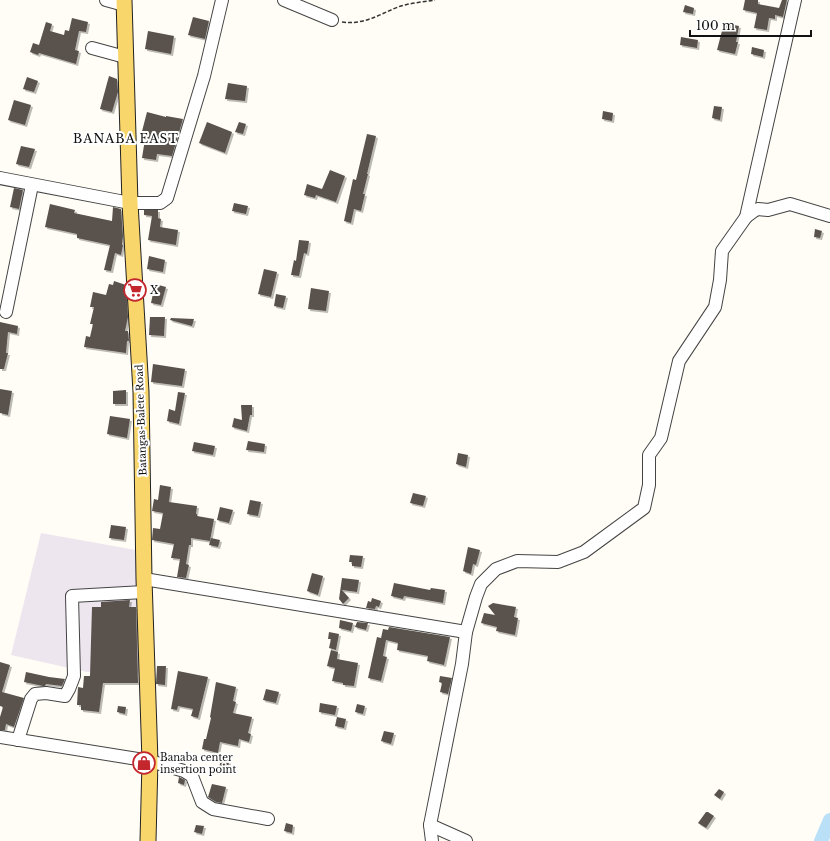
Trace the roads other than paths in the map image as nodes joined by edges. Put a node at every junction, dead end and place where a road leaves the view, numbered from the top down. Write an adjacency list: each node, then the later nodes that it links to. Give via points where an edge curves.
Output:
1 (106, 0): 5 (street)
2 (222, 0): 11 (street, via 204,76 167,198 160,203)
3 (284, 0): 6 (street)
4 (795, 0): 13 (street)
5 (124, 2): 8 (main road, Batangas-Balete Road)
6 (332, 20)
7 (92, 48): 8 (street)
8 (125, 56): 11 (main road, Batangas-Balete Road)
9 (0, 178): 10 (street)
10 (32, 185): 11 (street); 14 (street)
11 (130, 203): 15 (main road, Batangas-Balete Road, via 141,392)
12 (830, 216): 13 (street, via 790,204 768,210 754,210)
13 (746, 217): 16 (street, via 722,252 715,307 679,361 661,438 649,455 649,485 644,508 584,552 558,562 517,562 496,569 482,584)
14 (6, 312)
15 (144, 586): 16 (street); 18 (street, via 72,596 74,676 65,696 46,693 35,694 31,698); 19 (main road, Batangas-Balete Road)
16 (466, 632): 21 (street)
17 (0, 737): 18 (street)
18 (18, 740): 19 (street)
19 (150, 761): 20 (street, via 184,771 192,776 202,802 210,808); 22 (main road, Batangas-Balete Road)
20 (268, 819)
21 (430, 825): 23 (street); 24 (street)
22 (148, 841)
23 (432, 841)
24 (466, 841)

